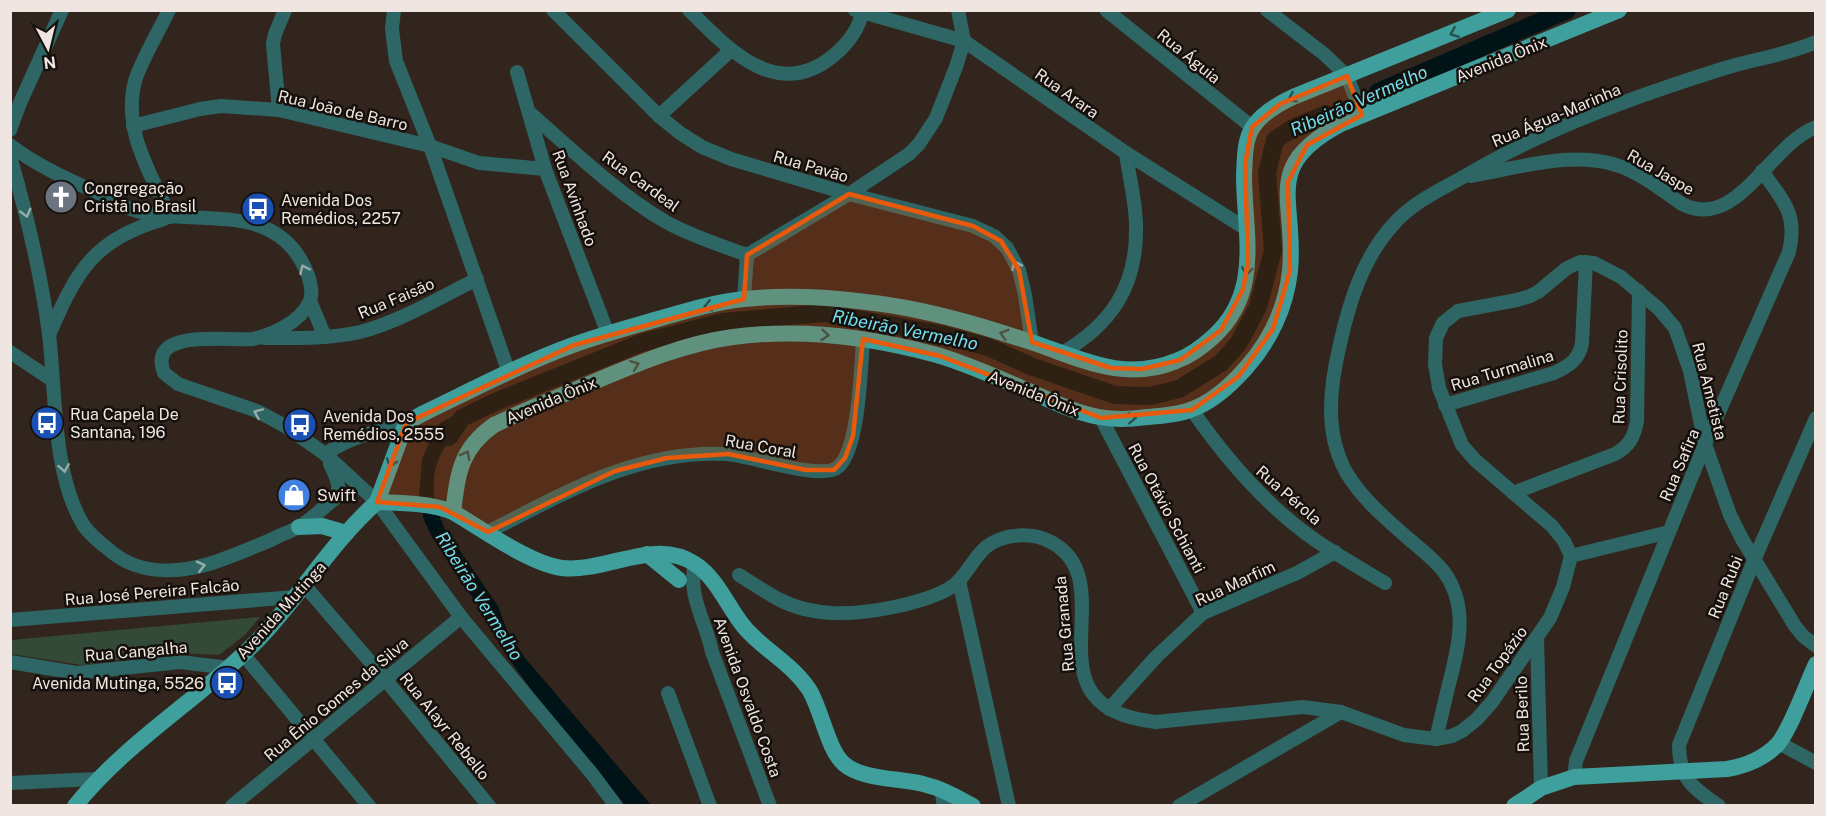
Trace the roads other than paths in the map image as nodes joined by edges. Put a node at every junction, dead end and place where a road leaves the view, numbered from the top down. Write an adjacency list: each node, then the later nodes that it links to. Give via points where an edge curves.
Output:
1 (62, 10): 25 (street)
2 (169, 10): 22 (street, via 136,80)
3 (285, 10): 18 (street, via 273,44)
4 (394, 10): 27 (street, via 396,61)
5 (553, 10): 21 (street, Rua Pavão)
6 (689, 10): 15 (street)
7 (958, 10): 13 (street)
8 (1106, 10): 23 (street, Rua Águia)
9 (1267, 10): 17 (street)
10 (1508, 10): 17 (main road, one-way to 17)
11 (1618, 10): 20 (main road, Avenida Ônix)
12 (860, 11): 13 (street, Rua Arara); 15 (street, via 845,46 827,61 807,70 781,73)
13 (964, 41): 28 (street, Rua Arara); 35 (street, via 946,94 926,135 909,154)
14 (1815, 42): 33 (street, Rua Água-Marinha, via 1726,68 1588,117 1521,145)
15 (730, 51): 21 (street)
16 (517, 72): 19 (street, Rua Avinhado)
17 (1348, 78): 20 (street); 23 (main road, one-way to 23, via 1280,104)
18 (279, 110): 22 (street, Rua João de Barro, via 221,106); 27 (street, Rua João de Barro)
19 (529, 113): 31 (street, Rua Avinhado); 38 (street, Rua Cardeal, via 647,209 694,235)
20 (1361, 113): 55 (main road, Avenida Ônix, via 1323,133 1307,145 1296,161 1288,182 1290,260 1280,312 1264,344 1239,376)
21 (659, 116): 35 (street, Rua Pavão, via 712,152)
22 (133, 126): 36 (street, via 138,148)
23 (1252, 127): 37 (main road, via 1245,164)
24 (1815, 127): 32 (street, Rua Jaspe, via 1794,139)
25 (10, 130)
26 (10, 145): 30 (street)
27 (430, 146): 31 (street, Rua João de Barro, via 479,163); 40 (street)
28 (1126, 153): 37 (street, Rua Arara); 51 (street, via 1136,229 1130,275 1118,303 1099,327)
29 (10, 156): 34 (street)
30 (40, 166): 34 (street, via 27,172); 36 (street, via 132,210)
31 (545, 169): 44 (street, Rua Avinhado)
32 (1762, 171): 33 (street, Rua Jaspe, via 1726,205 1709,211 1691,209 1623,167 1585,159); 59 (street, Rua Safira, via 1789,211 1792,238)
33 (1460, 178): 94 (street, Rua Água-Marinha, via 1405,213 1380,242 1359,281 1343,330 1332,385 1332,429 1346,470 1371,505 1437,563 1453,589 1461,631)
34 (18, 184): 45 (street, one-way to 45, via 32,234)
35 (849, 194): 38 (street); 49 (street, Rua Pavão, one-way to 35, via 1019,270 1001,242 973,226)
36 (170, 217): 43 (street, one-way to 36, via 309,275 303,264 293,249 270,231 246,222); 45 (street, via 118,236 90,259)
37 (1248, 230): 51 (main road, one-way to 51, via 1248,269 1235,308 1221,330 1192,353 1166,365 1127,370 1096,366)
38 (747, 255): 42 (street)
39 (1586, 262): 41 (street, Rua Ametista, via 1610,270); 54 (street, Rua Turmalina, via 1582,343 1575,360 1554,373); 54 (street, via 1567,268 1530,296 1466,309 1443,323 1434,351)
40 (477, 279): 46 (street, Rua Faisão, via 361,332); 52 (street)
41 (1639, 291): 59 (street, Rua Ametista, via 1669,319 1680,338); 61 (street, Rua Crisolito, via 1636,421 1631,442 1615,454)
42 (744, 299): 44 (main road, one-way to 44, via 689,310); 49 (main road, one-way to 42, via 917,309 837,299)
43 (310, 301): 46 (street); 47 (street, via 304,312 286,326)
44 (608, 334): 52 (main road)
45 (49, 335): 53 (street)
46 (325, 337): 47 (street, Rua Faisão)
47 (253, 339): 60 (street, Rua Faisão, one-way to 47, via 257,411 178,384 161,366 166,352 179,342)
48 (863, 339): 56 (main road, Avenida Ônix, via 940,356); 63 (main road, Avenida Ônix, one-way to 48, via 462,461 479,436 508,418 587,385 676,350 732,337 791,333); 66 (street, Rua Coral, via 853,436 845,458 834,470 806,471 728,454 694,454 642,462 575,488)
49 (1032, 342): 51 (main road)
50 (10, 352): 53 (street)
51 (1062, 353)
52 (509, 373): 58 (main road)
53 (52, 380): 64 (street, one-way to 64, via 69,493 85,527 118,559 155,571 179,570 224,559)
54 (1445, 405): 61 (street, via 1466,450)
55 (1192, 410): 56 (main road, Avenida Ônix, one-way to 55, via 1150,417); 68 (street, Rua Pérola, via 1246,480 1309,536)
56 (1101, 418): 80 (street, Rua Otávio Schianti)
57 (1815, 418): 72 (street, Rua Rubi)
58 (406, 423): 60 (street, via 361,435); 62 (main road, one-way to 62)
59 (1705, 444): 65 (street, Rua Safira); 72 (street, Rua Ametista, via 1730,515)
60 (325, 454): 62 (street); 64 (street, via 338,480 337,497)
61 (1513, 493): 71 (street, via 1552,526)
62 (377, 502): 63 (main road); 67 (main road, Avenida Mutinga); 81 (street)
63 (447, 510): 66 (main road)
64 (299, 527): 67 (main road, via 322,526)
65 (1669, 531): 71 (street); 98 (street, Rua Safira, via 1576,761)
66 (488, 532): 69 (main road, via 534,559 564,568 606,564)
67 (346, 533): 78 (main road, Avenida Mutinga)
68 (1335, 552): 77 (street, Rua Pérola); 80 (street, Rua Marfim, via 1297,573)
69 (647, 554): 70 (main road); 75 (main road)
70 (675, 556): 73 (main road); 75 (street, Avenida Osvaldo Costa)
71 (1571, 556): 83 (street, Rua Topázio, via 1556,605)
72 (1755, 558): 84 (street, Rua Ametista, via 1795,626); 97 (street, Rua Rubi, via 1679,745)
73 (695, 564): 79 (street, Avenida Osvaldo Costa); 102 (main road, via 746,629 806,686 819,708 833,750 843,763 856,771 921,783)
74 (739, 575): 76 (street, Rua Granada, via 779,600 803,609 838,614 912,603 941,593)
75 (679, 580): 79 (street, Avenida Osvaldo Costa)
76 (958, 581): 91 (street, Rua Granada, via 987,547 1009,537 1040,537 1063,549 1080,580 1083,671 1093,693); 113 (street)
77 (1385, 583)
78 (300, 592): 82 (street, Rua José Pereira Falcão); 85 (main road, Avenida Mutinga); 89 (street, Rua Alayr Rebello)
79 (695, 600): 111 (street, Avenida Osvaldo Costa)
80 (1203, 613): 91 (street, Rua Marfim)
81 (461, 617): 89 (street, Rua Ênio Gomes da Silva); 109 (street)
82 (10, 620)
83 (1537, 639): 94 (street, Rua Topázio, via 1477,719 1462,731); 101 (street, Rua Berilo)
84 (1815, 646)
85 (243, 654): 88 (main road, Avenida Mutinga); 93 (street)
86 (10, 662): 88 (street, Rua Cangalha, via 77,673 180,662)
87 (1815, 664): 95 (main road)
88 (229, 668): 99 (main road, Avenida Mutinga)
89 (385, 679): 93 (street, Rua Ênio Gomes da Silva); 108 (street, Rua Alayr Rebello)
90 (668, 693): 110 (street)
91 (1109, 709): 92 (street, via 1156,722 1290,708)
92 (1341, 712): 94 (street, Rua Topázio, via 1404,735); 103 (street)
93 (314, 738): 106 (street, Rua Ênio Gomes da Silva); 107 (street)
94 (1436, 739)
95 (1779, 743): 96 (street); 97 (main road, via 1765,756 1740,767)
96 (1815, 763)
97 (1682, 772): 98 (main road); 115 (street, via 1698,791)
98 (1574, 777): 101 (main road)
99 (96, 779): 100 (street); 105 (main road, Avenida Mutinga)
100 (14, 785)
101 (1541, 788): 104 (main road)
102 (942, 797): 112 (main road)
103 (1194, 801): 114 (street)
104 (1519, 804)
105 (75, 806)
106 (232, 806)
107 (369, 806)
108 (489, 806)
109 (616, 806)
110 (710, 806)
111 (770, 806)
112 (973, 806)
113 (1009, 806)
114 (1179, 806)
115 (1719, 806)

